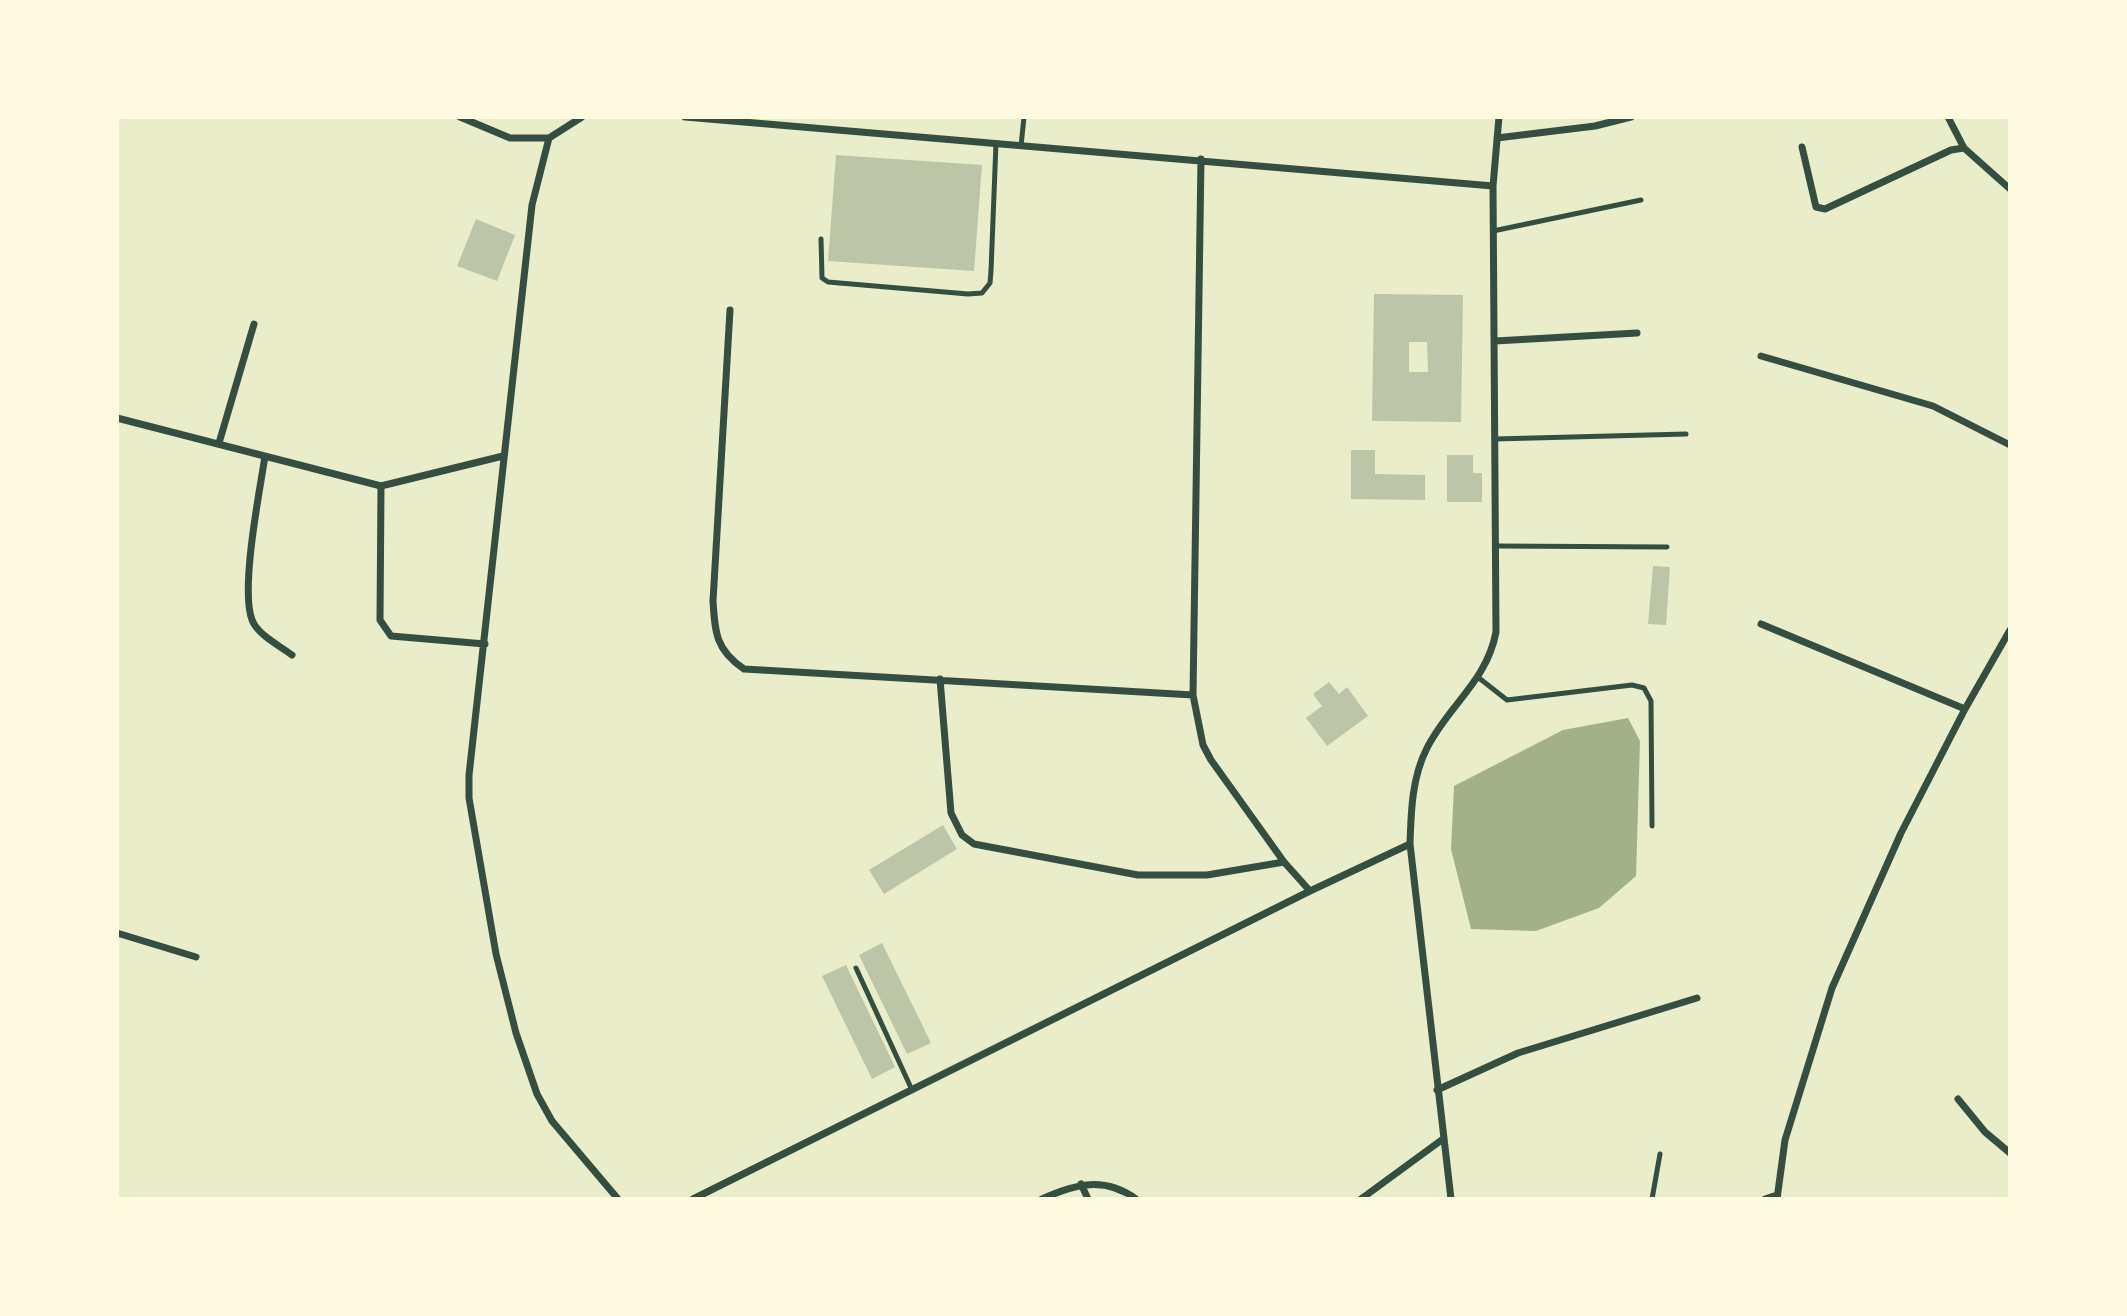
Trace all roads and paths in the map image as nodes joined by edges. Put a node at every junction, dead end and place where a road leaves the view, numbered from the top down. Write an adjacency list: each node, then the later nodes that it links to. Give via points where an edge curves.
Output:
1 (460, 117): 8 (street, via 510,138)
2 (582, 117): 8 (street)
3 (685, 117): 10 (street)
4 (1024, 117): 11 (lane)
5 (1499, 117): 9 (street)
6 (1630, 117): 9 (street, via 1595,127)
7 (1948, 117): 13 (street)
8 (549, 138): 31 (street, via 532,205)
9 (1497, 138): 15 (street)
10 (996, 143): 11 (street); 19 (lane, via 991,271 982,292 828,282 820,270)
11 (1021, 146): 14 (street)
12 (1802, 147): 13 (street, via 1812,197 1816,207 1825,209)
13 (1964, 148): 16 (street)
14 (1201, 159): 15 (street); 41 (street)
15 (1493, 186): 18 (street)
16 (2010, 189)
17 (1641, 200): 18 (lane)
18 (1493, 231): 23 (street)
19 (821, 239)
20 (730, 310): 40 (street, via 713,601 715,632 727,657 744,669)
21 (254, 324): 28 (street)
22 (1637, 332): 23 (street)
23 (1494, 341): 27 (street)
24 (1761, 356): 29 (street, via 1933,407)
25 (117, 418): 28 (street)
26 (1686, 435): 27 (lane)
27 (1495, 439): 33 (street)
28 (219, 443): 30 (street)
29 (2010, 445)
30 (265, 456): 32 (street); 38 (street, via 248,605 258,630)
31 (503, 456): 32 (street); 37 (street)
32 (380, 486): 37 (street, via 380,620 386,630 391,635)
33 (1497, 546): 34 (lane); 39 (street, via 1496,632 1489,662)
34 (1667, 547)
35 (1761, 624): 42 (street)
36 (2010, 630): 42 (street)
37 (485, 644): 59 (street, via 468,775 499,967 537,1094 552,1121)
38 (292, 655)
39 (1479, 678): 43 (lane, via 1507,700 1632,685 1644,688 1651,701); 44 (street, via 1427,747 1416,779)
40 (940, 679): 41 (street); 45 (street, via 951,813 961,835 974,844 1138,875 1207,874)
41 (1193, 695): 45 (street, via 1203,745 1211,760)
42 (1965, 709): 58 (street, via 1901,834 1832,988 1785,1140)
43 (1652, 826)
44 (1410, 844): 46 (street); 52 (street)
45 (1284, 862): 46 (street)
46 (1310, 891): 51 (street)
47 (117, 933): 48 (street)
48 (196, 957)
49 (856, 968): 51 (lane)
50 (1697, 998): 52 (street, via 1518,1053)
51 (912, 1090): 60 (street)
52 (1437, 1090): 54 (street)
53 (1958, 1099): 55 (street)
54 (1443, 1139): 64 (street); 65 (street)
55 (2010, 1153)
56 (1660, 1154): 66 (lane)
57 (1081, 1184): 61 (street); 62 (street); 63 (street, via 1109,1185)
58 (1777, 1197): 67 (street)
59 (618, 1199)
60 (694, 1199)
61 (1042, 1199)
62 (1088, 1199)
63 (1136, 1199)
64 (1361, 1199)
65 (1451, 1199)
66 (1652, 1199)
67 (1765, 1199)

